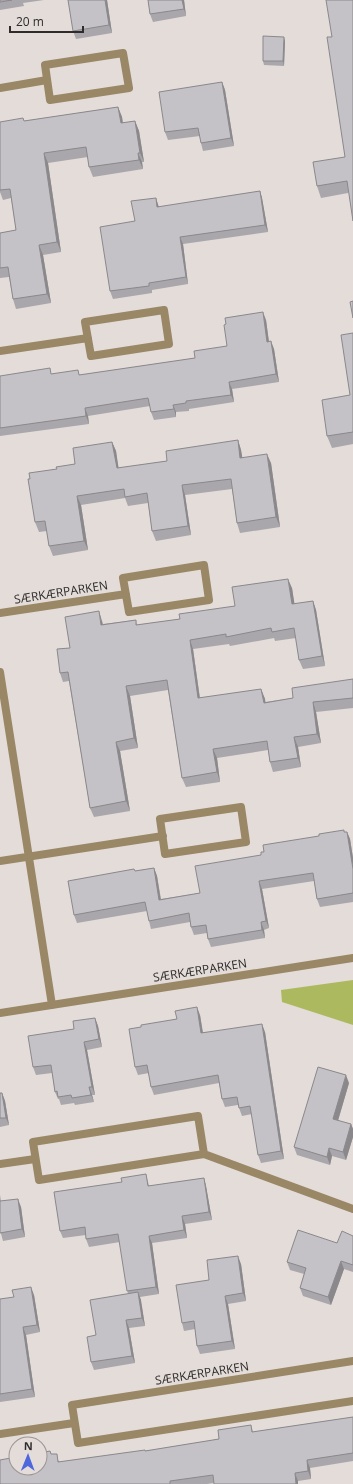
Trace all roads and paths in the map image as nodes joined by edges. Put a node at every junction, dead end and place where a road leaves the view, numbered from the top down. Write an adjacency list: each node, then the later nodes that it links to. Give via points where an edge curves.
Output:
1 (47, 80): 1 (street, via 45,65 123,53 129,88 50,100); 2 (street)
2 (0, 88)
3 (88, 338): 3 (street, via 85,322 164,310 169,344 90,356); 4 (street)
4 (0, 351)
5 (126, 594): 5 (street, SÆRKÆRPARKEN, via 123,578 204,565 209,600 129,612); 6 (street, SÆRKÆRPARKEN)
6 (0, 613)
7 (0, 672): 9 (street)
8 (163, 836): 8 (street, via 160,819 241,807 246,842 165,854); 9 (street)
9 (28, 856): 10 (street); 12 (street)
10 (0, 861)
11 (353, 958): 12 (street, SÆRKÆRPARKEN)
12 (52, 1005): 13 (street, SÆRKÆRPARKEN)
13 (0, 1013)
14 (204, 1154): 15 (street, via 39,1180); 15 (street, via 198,1116 32,1142); 17 (street)
15 (35, 1159): 16 (street)
16 (0, 1164)
17 (353, 1209)
18 (353, 1361): 20 (street, SÆRKÆRPARKEN, via 72,1405)
19 (353, 1401): 20 (street, SÆRKÆRPARKEN, via 78,1444)
20 (74, 1423): 21 (street)
21 (0, 1434)

